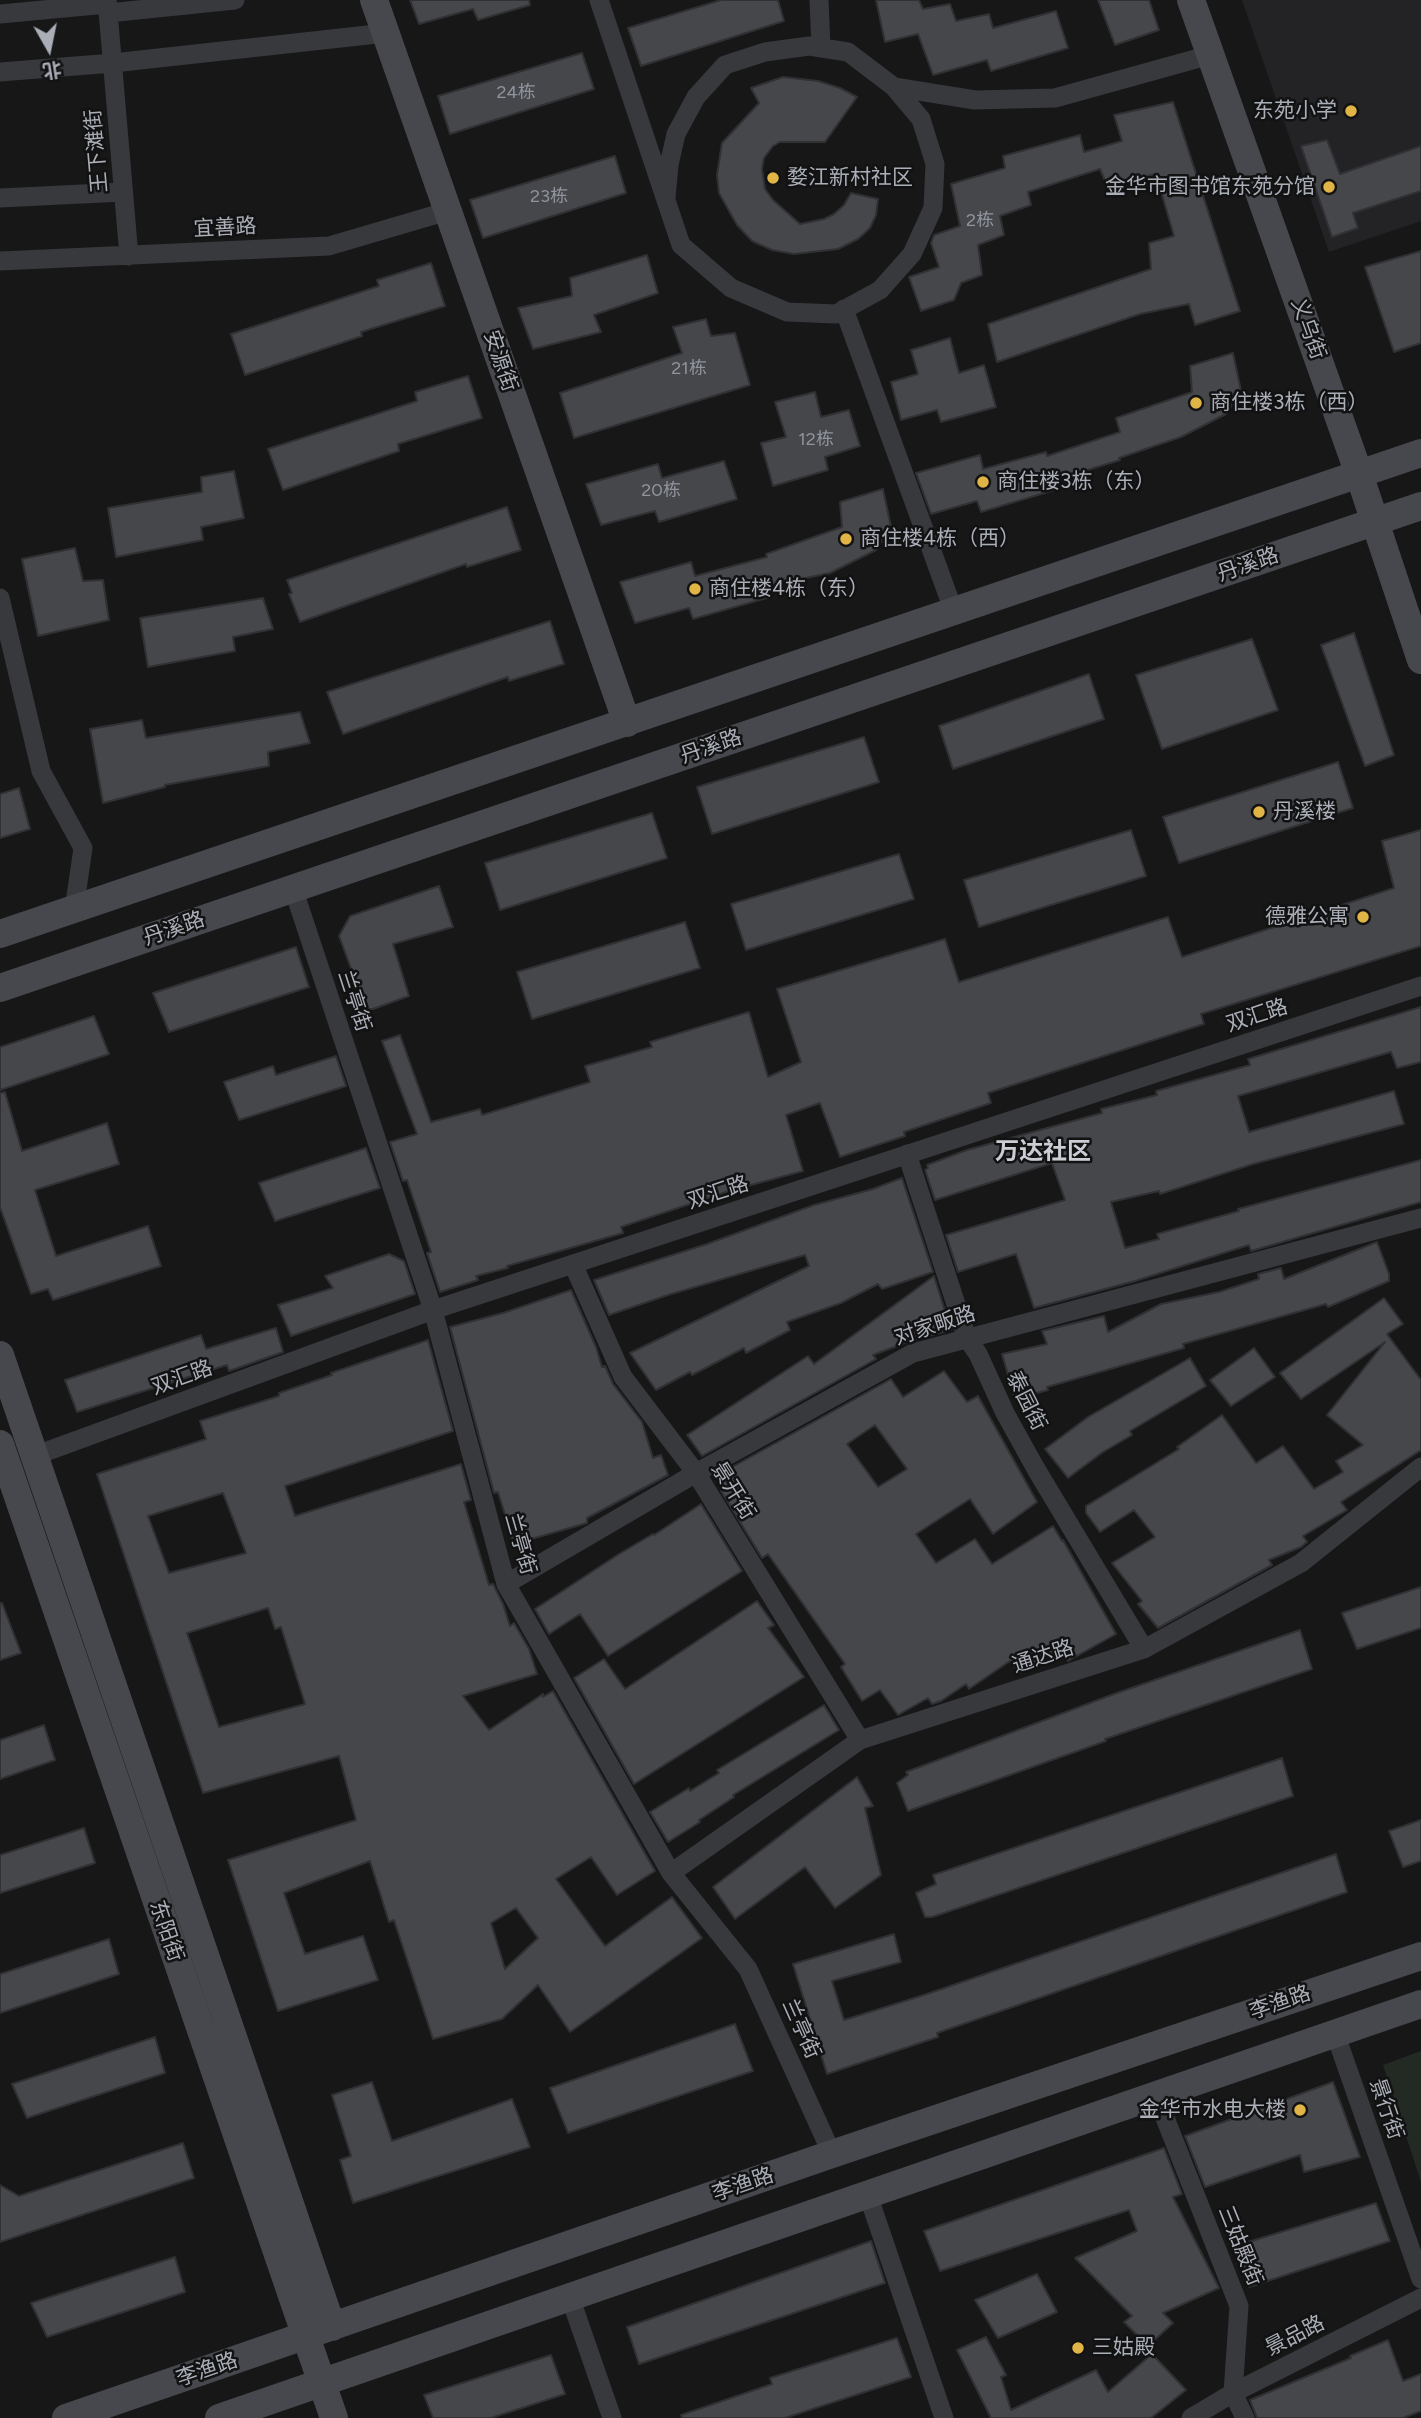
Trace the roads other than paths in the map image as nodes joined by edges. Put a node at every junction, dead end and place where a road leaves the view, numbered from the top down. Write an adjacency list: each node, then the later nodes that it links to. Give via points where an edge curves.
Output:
1 (235, 0): 6 (street)
2 (374, 0): 8 (main road, 安源街)
3 (599, 0): 16 (street)
4 (819, 0): 9 (street)
5 (1191, 0): 10 (main road, 义乌街)
6 (107, 6): 7 (street); 11 (street, 王下滩街)
7 (0, 14)
8 (386, 33): 11 (street); 17 (main road, 安源街)
9 (821, 48): 13 (street, via 848,52); 16 (street, via 765,52 725,65 696,97 676,134)
10 (1210, 55): 13 (street, via 1055,98 975,100); 22 (main road, 义乌街)
11 (113, 63): 12 (street); 14 (street, 王下滩街)
12 (0, 72)
13 (894, 87): 20 (street, via 921,119 935,164 933,208 912,254 880,290)
14 (123, 192): 15 (street); 18 (street, 王下滩街)
15 (0, 198)
16 (666, 198): 20 (street, via 681,244 731,288 787,312 836,314)
17 (448, 211): 18 (street, 宜善路, via 329,246); 28 (main road, 安源街)
18 (129, 256): 19 (street, 宜善路)
19 (0, 261)
20 (844, 309): 26 (street)
21 (1421, 453): 22 (main road)
22 (1359, 474): 24 (main road, 义乌街); 26 (main road)
23 (1421, 506): 24 (main road, 丹溪路)
24 (1375, 522): 27 (main road, 义乌街); 29 (main road, 丹溪路)
25 (0, 598): 30 (street, via 41,771 83,848)
26 (954, 612): 28 (main road)
27 (1421, 660)
28 (627, 723): 30 (main road)
29 (293, 888): 33 (main road, 丹溪路); 37 (street, 兰亭街)
30 (74, 910): 31 (main road)
31 (0, 934)
32 (1421, 986): 34 (street, 双汇路)
33 (0, 988)
34 (907, 1154): 36 (street, 双汇路); 38 (street, 泰园街)
35 (1421, 1218): 38 (street, 对家畈路)
36 (573, 1264): 37 (street, 双汇路); 43 (street, 景开街, via 623,1377)
37 (433, 1310): 41 (street, 双汇路); 44 (street, 兰亭街)
38 (967, 1338): 43 (street, 对家畈路, via 913,1353); 45 (street, 泰园街, via 1036,1469)
39 (0, 1354): 41 (main road, 东阳街)
40 (0, 1444): 58 (main road, 东阳街)
41 (34, 1456): 57 (main road, 东阳街)
42 (1421, 1467): 45 (street, 通达路, via 1301,1563)
43 (696, 1473): 44 (street, 对家畈路); 46 (street, 景开街)
44 (506, 1584): 47 (street, 兰亭街)
45 (1144, 1649): 46 (street, 通达路)
46 (860, 1740): 47 (street, 通达路)
47 (671, 1873): 52 (street, 兰亭街, via 748,1969)
48 (1421, 1956): 52 (main road, 李渔路)
49 (1421, 2004): 50 (main road)
50 (1335, 2033): 51 (main road); 54 (street, 景行街)
51 (1156, 2095): 53 (main road); 60 (street, 三姑殿街, via 1239,2306)
52 (832, 2154): 57 (main road, 李渔路)
53 (868, 2195): 55 (main road); 65 (street)
54 (1421, 2279)
55 (570, 2297): 59 (main road); 64 (street)
56 (1421, 2298): 60 (street, 景品路)
57 (332, 2327): 58 (main road, 李渔路)
58 (305, 2337): 59 (main road, 东阳街); 61 (main road, 李渔路)
59 (321, 2383): 62 (main road); 63 (main road, 东阳街)
60 (1233, 2393): 66 (street, 景品路); 67 (street, 三姑殿街)
61 (66, 2418)
62 (219, 2418)
63 (334, 2418)
64 (612, 2418)
65 (944, 2418)
66 (1191, 2418)
67 (1245, 2418)

